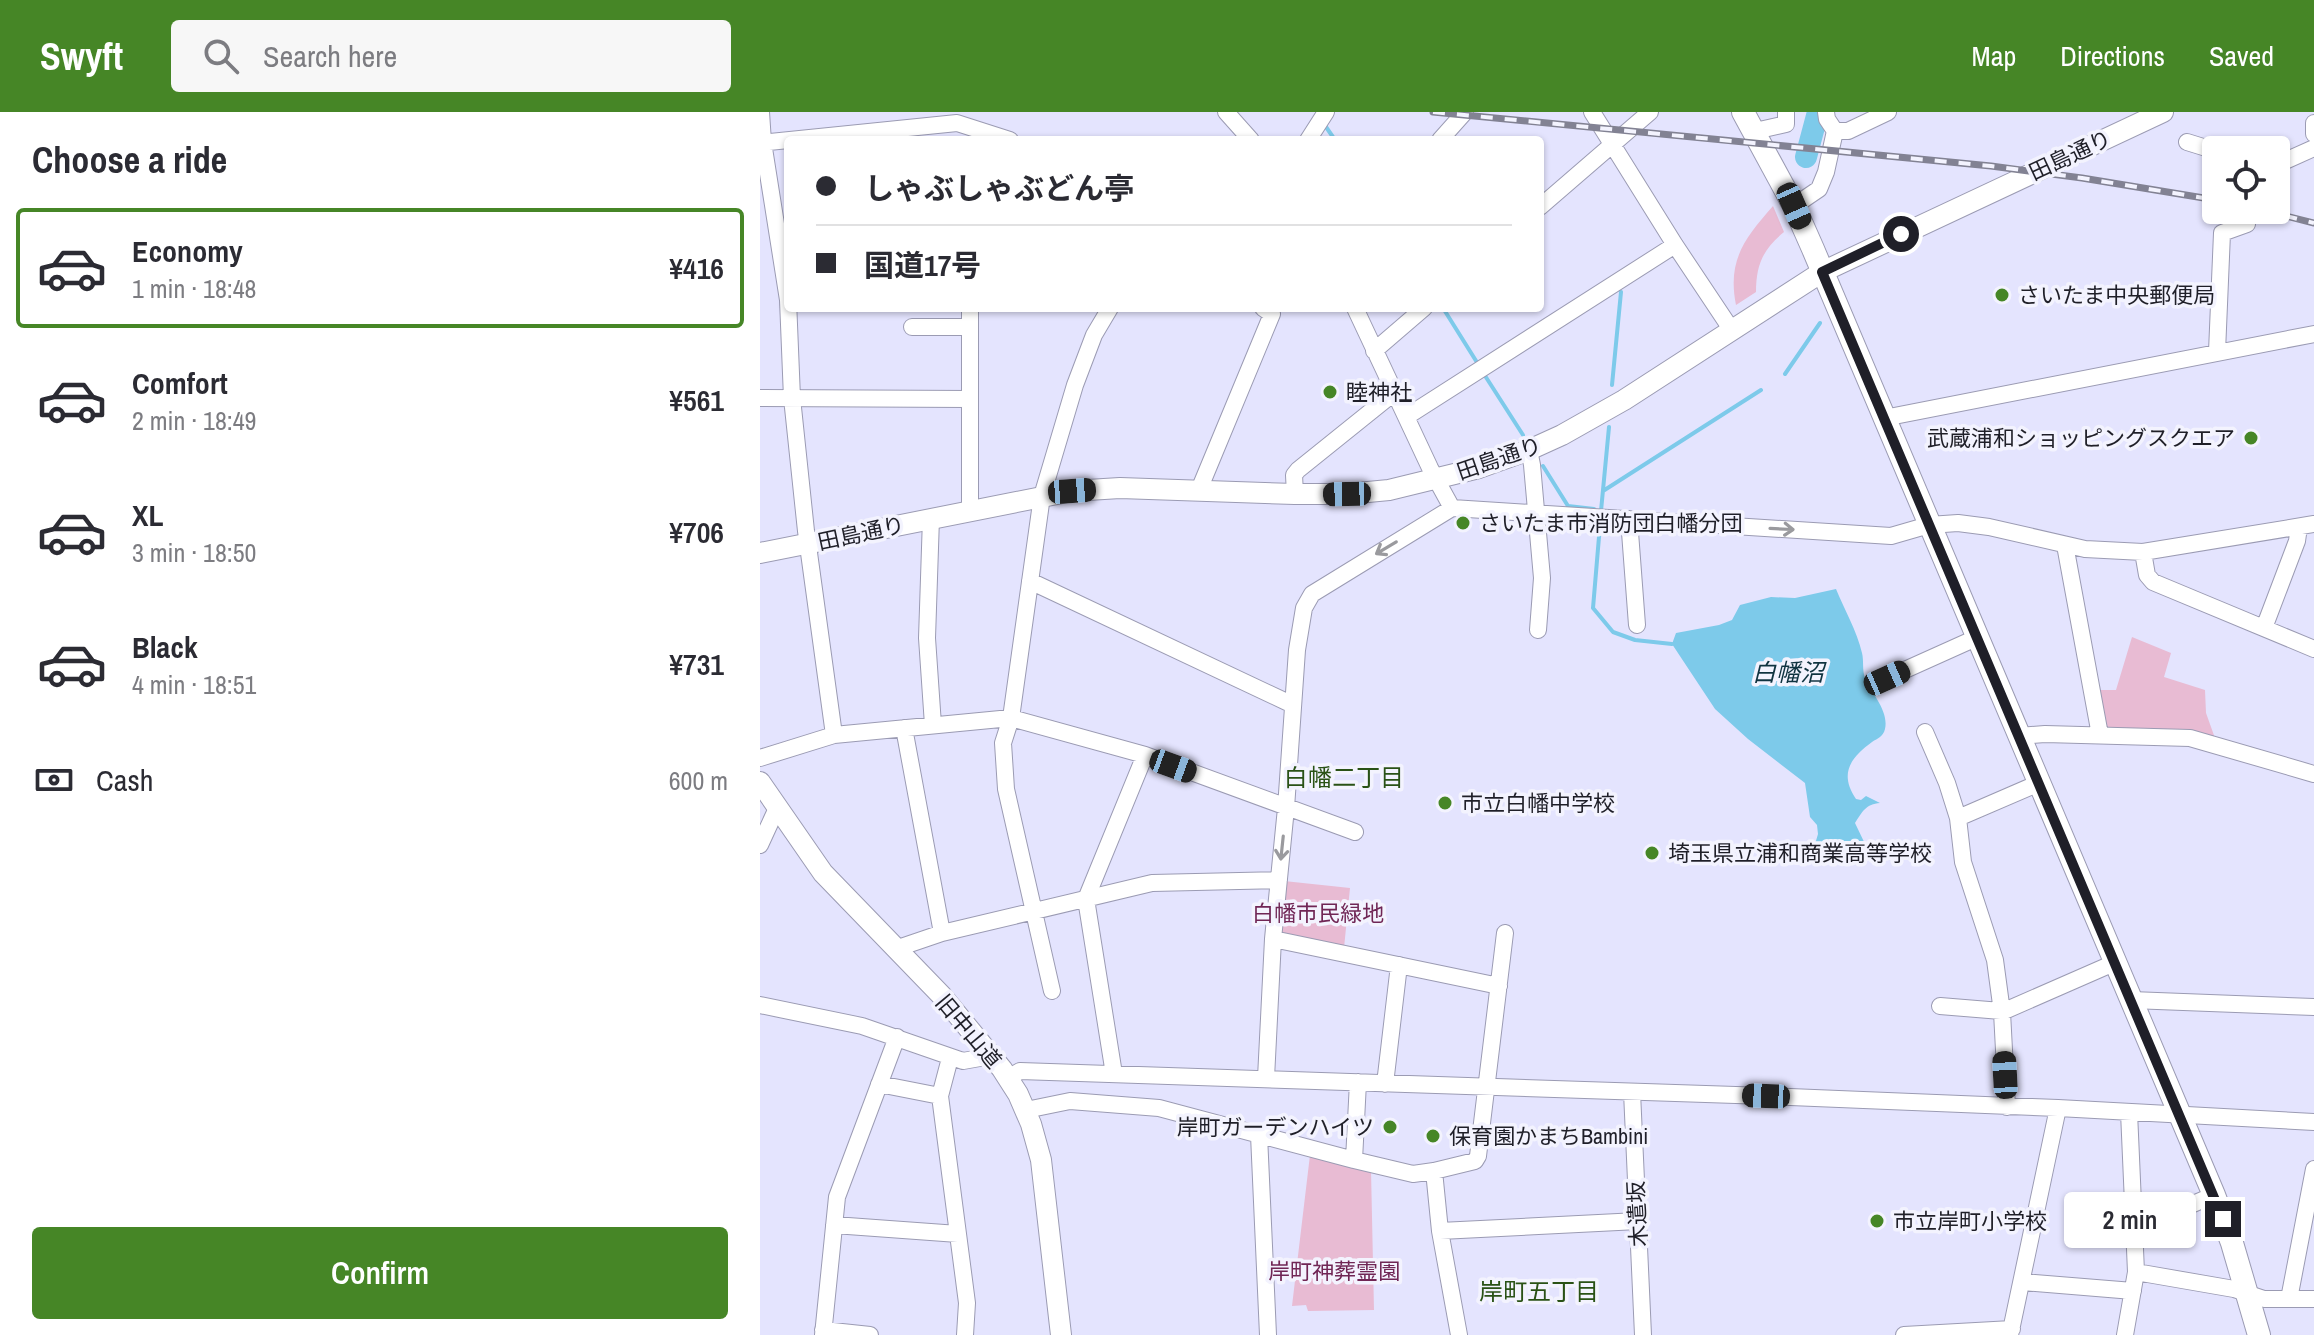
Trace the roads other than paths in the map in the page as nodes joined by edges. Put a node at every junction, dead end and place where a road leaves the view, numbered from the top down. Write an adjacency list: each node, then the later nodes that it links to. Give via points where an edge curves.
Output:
1 (761, 112): 23 (street)
2 (1326, 112): 20 (street)
3 (1465, 112): 21 (street)
4 (1592, 112): 25 (street)
5 (1650, 112): 25 (street)
6 (1743, 112): 14 (highway)
7 (1786, 112): 14 (street, via 1786,124)
8 (1826, 112): 15 (street)
9 (1888, 112): 15 (street, via 1848,131)
10 (2163, 112): 35 (main road, 田島通り)
11 (1228, 113): 19 (street)
12 (2314, 123): 16 (street)
13 (958, 125): 17 (street); 18 (street)
14 (1755, 131): 30 (highway)
15 (1835, 131): 30 (street, via 1819,189)
16 (2314, 134)
17 (831, 136)
18 (996, 136)
19 (1248, 136)
20 (1310, 136)
21 (1444, 136)
22 (784, 140): 23 (street)
23 (762, 142): 33 (street)
24 (2187, 142): 26 (street)
25 (1613, 144): 29 (street); 32 (street)
26 (2202, 147)
27 (2314, 148): 28 (street)
28 (2290, 159)
29 (1544, 204)
30 (1794, 206): 35 (highway)
31 (2247, 224): 47 (street, via 2222,233)
32 (1675, 245): 44 (street); 52 (street)
33 (783, 246): 34 (street)
34 (760, 248)
35 (1822, 272): 44 (main road, 田島通り); 53 (highway)
36 (788, 312): 50 (street)
37 (970, 312): 43 (street)
38 (1108, 312): 58 (street, via 1075,385)
39 (1269, 312): 56 (street)
40 (1357, 312): 46 (street)
41 (1419, 312): 46 (street)
42 (912, 327): 43 (street)
43 (970, 327): 51 (street)
44 (1731, 329): 54 (main road, 田島通り, via 1624,400)
45 (2314, 334): 47 (street)
46 (1374, 351): 48 (street)
47 (2217, 352): 53 (street)
48 (1395, 392): 52 (street); 57 (street, via 1298,470)
49 (760, 398): 50 (street)
50 (792, 398): 51 (street); 66 (street)
51 (970, 399): 60 (street)
52 (1406, 417): 55 (street)
53 (1884, 418): 64 (highway)
54 (1529, 450): 55 (main road, 田島通り); 61 (street)
55 (1436, 480): 57 (main road, 田島通り, via 1389,490); 59 (street)
56 (1199, 490): 57 (main road, 田島通り); 58 (main road, 田島通り, via 1120,488)
57 (1295, 494)
58 (1042, 496): 60 (main road, 田島通り); 70 (street)
59 (1452, 508): 61 (street); 77 (street, one-way to 77, via 1312,594 1304,608)
60 (970, 511): 62 (main road, 田島通り)
61 (1536, 513): 63 (street); 73 (street, via 1542,578)
62 (931, 518): 66 (main road, 田島通り); 79 (street, via 927,638)
63 (1629, 519): 64 (street, one-way to 64, via 1891,536); 71 (street)
64 (1929, 525): 67 (street, via 1989,527); 74 (highway)
65 (2306, 525): 68 (street); 72 (street)
66 (807, 544): 69 (main road, 田島通り); 82 (street)
67 (2065, 545): 68 (street); 83 (street)
68 (2143, 552): 72 (street, via 2153,582)
69 (760, 553)
70 (1030, 581): 77 (street); 78 (street)
71 (1637, 625)
72 (2264, 628): 75 (street)
73 (1538, 630)
74 (1976, 638): 76 (street); 84 (highway)
75 (2314, 649)
76 (1887, 678)
77 (1293, 705): 91 (street)
78 (1011, 718): 79 (street); 85 (street); 97 (street, via 1003,743 1006,789)
79 (933, 725): 80 (street)
80 (904, 728): 82 (street); 98 (street)
81 (1925, 732): 92 (street)
82 (834, 735): 86 (street)
83 (2100, 735): 84 (street); 87 (street, via 2190,738)
84 (2019, 736): 89 (highway)
85 (1145, 755): 91 (street); 96 (street)
86 (760, 758)
87 (2314, 774)
88 (760, 782): 90 (main road, 旧中山道)
89 (2039, 783): 92 (street); 102 (highway)
90 (777, 808): 94 (street); 101 (main road, 旧中山道, via 823,873)
91 (1286, 808): 93 (street); 95 (street, one-way to 95)
92 (1958, 818): 110 (street, via 1963,862 1995,960)
93 (1355, 832)
94 (760, 845)
95 (1279, 880): 96 (street, via 1152,883); 100 (street)
96 (1086, 899): 97 (street); 114 (street)
97 (1033, 910): 98 (street); 105 (street)
98 (942, 933): 101 (street)
99 (1505, 933): 104 (street)
100 (1273, 939): 103 (street); 116 (street)
101 (895, 949): 112 (main road, 旧中山道)
102 (2114, 963): 106 (highway); 110 (street)
103 (1399, 965): 104 (street); 119 (street)
104 (1499, 986): 120 (street)
105 (1052, 991)
106 (2131, 1000): 109 (street); 127 (highway)
107 (760, 1005): 111 (street)
108 (1940, 1006): 110 (street)
109 (2314, 1007)
110 (2002, 1012): 123 (street)
111 (897, 1037): 113 (street); 118 (street)
112 (991, 1056): 113 (street); 115 (main road, 旧中山道)
113 (950, 1058): 122 (street)
114 (1114, 1074): 115 (street, via 1020,1071); 116 (street)
115 (1008, 1078): 125 (main road, 旧中山道)
116 (1266, 1078): 117 (street)
117 (1358, 1082): 119 (street); 130 (street)
118 (879, 1084): 122 (street); 135 (street, via 837,1197)
119 (1385, 1084): 120 (street)
120 (1487, 1088): 121 (street); 132 (street, via 1475,1161)
121 (1632, 1092): 123 (street); 134 (street, 木遣坂)
122 (940, 1096): 139 (street)
123 (2007, 1107): 124 (street)
124 (2058, 1108): 126 (street); 141 (street)
125 (1026, 1110): 129 (street, via 1070,1101 1159,1108); 150 (main road, 旧中山道, via 1043,1172)
126 (2129, 1112): 127 (street); 136 (street)
127 (2178, 1114): 128 (street); 133 (highway)
128 (2314, 1122)
129 (1259, 1135): 130 (street); 151 (street)
130 (1354, 1160): 132 (street, via 1413,1174)
131 (2314, 1169): 138 (street)
132 (1434, 1171): 137 (street)
133 (2214, 1195): 136 (street); 143 (highway)
134 (1638, 1221): 137 (street); 153 (street, 木遣坂)
135 (834, 1225): 139 (street); 146 (street)
136 (2135, 1229): 140 (street)
137 (1440, 1231): 152 (street)
138 (2308, 1232): 144 (street)
139 (958, 1234): 149 (street, via 967,1303)
140 (2136, 1272): 142 (street); 143 (street)
141 (2022, 1282): 142 (street); 147 (street)
142 (2133, 1291): 155 (street)
143 (2248, 1293): 144 (street); 156 (highway)
144 (2289, 1299): 145 (street)
145 (2314, 1299)
146 (823, 1332): 148 (street)
147 (2011, 1332): 154 (street)
148 (870, 1335)
149 (965, 1335)
150 (1061, 1335)
151 (1268, 1335)
152 (1459, 1335)
153 (1643, 1335)
154 (1904, 1335)
155 (2125, 1335)
156 (2259, 1335)

